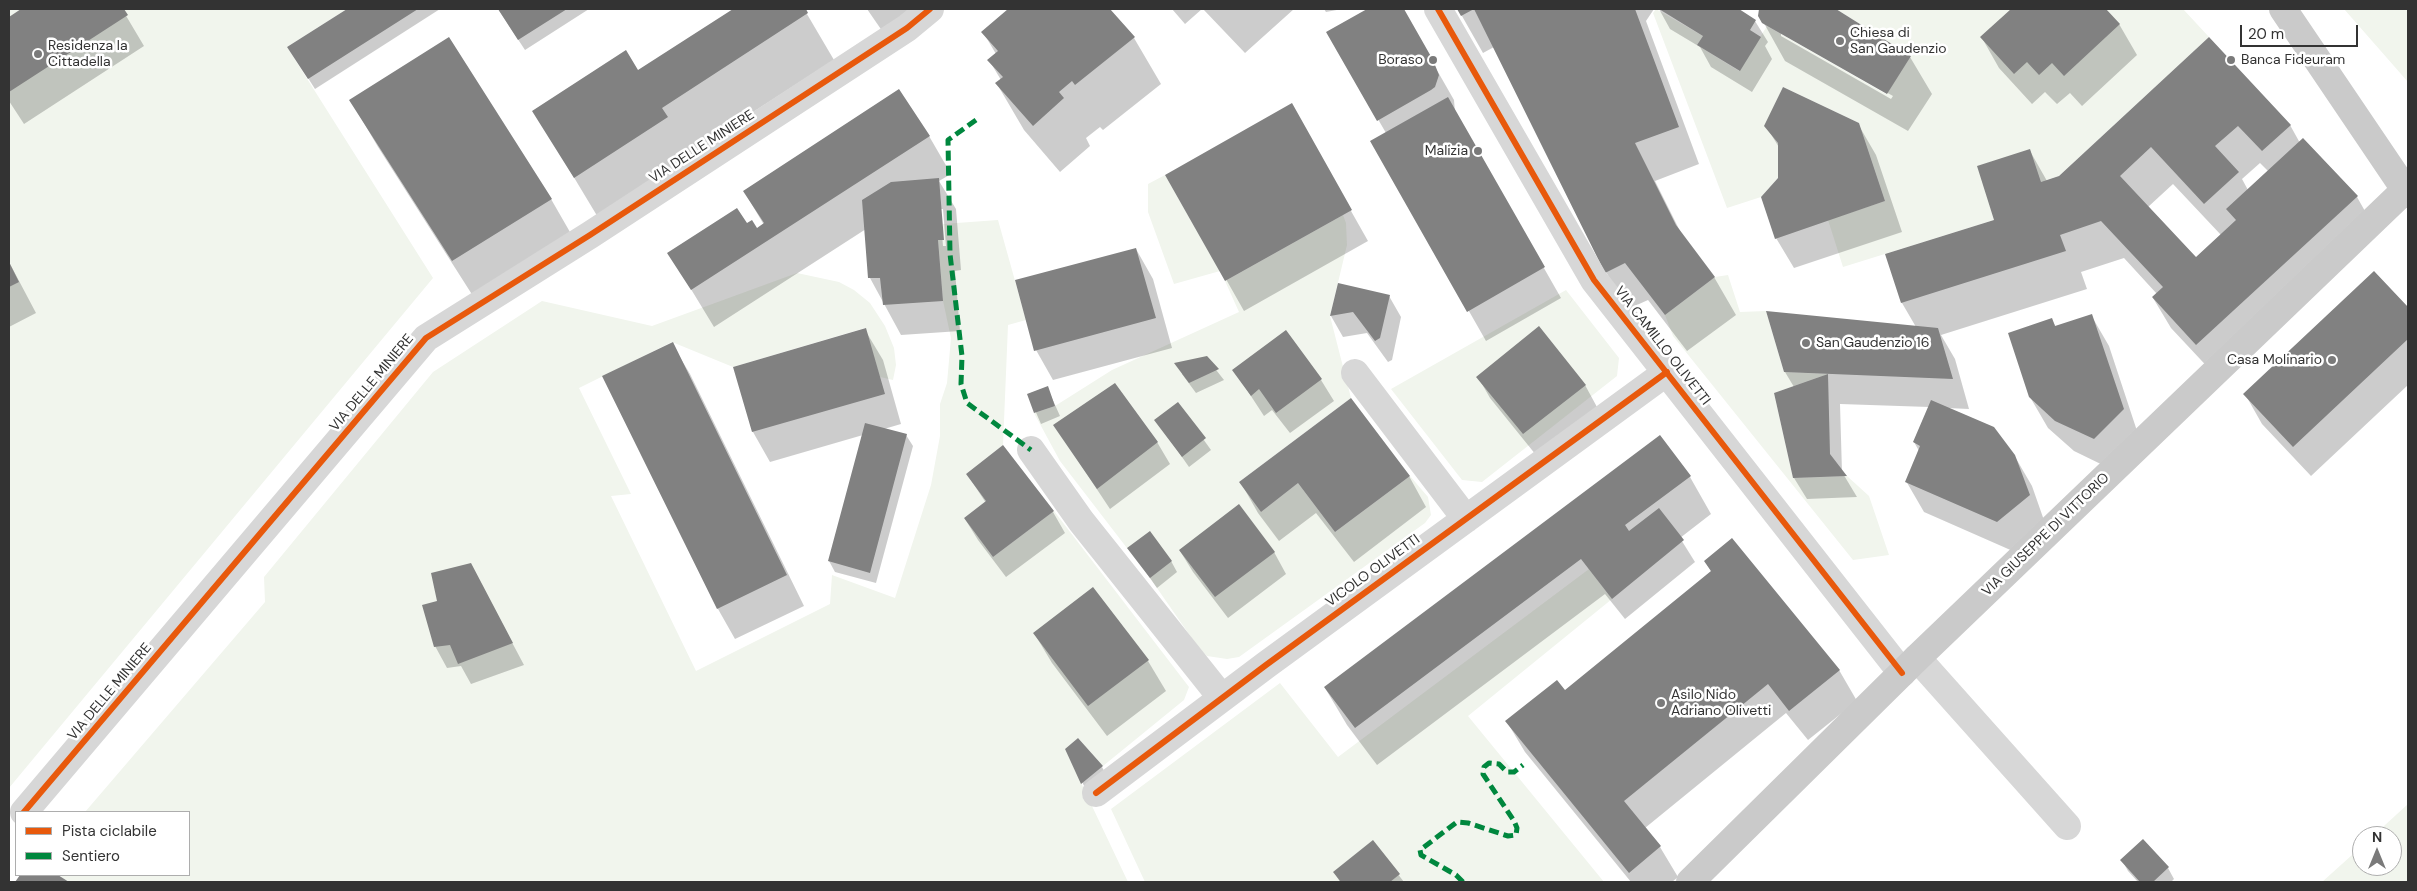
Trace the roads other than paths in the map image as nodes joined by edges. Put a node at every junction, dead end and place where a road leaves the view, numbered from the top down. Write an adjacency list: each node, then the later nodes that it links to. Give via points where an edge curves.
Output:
1 (930, 9): 12 (street, VIA DELLE MINIERE, via 907,28 590,235 426,338)
2 (1438, 9): 5 (street, VIA CAMILLO OLIVETTI, via 1594,280)
3 (2283, 9): 4 (main road)
4 (2407, 192): 9 (main road, VIA GIUSEPPE DI VITTORIO)
5 (1667, 372): 8 (street, VICOLO OLIVETTI); 9 (street, VIA CAMILLO OLIVETTI)
6 (1355, 374): 8 (street)
7 (1031, 450): 10 (street, via 1081,522)
8 (1466, 519): 10 (street, VICOLO OLIVETTI)
9 (1910, 666): 13 (street, VIA CAMILLO OLIVETTI); 14 (main road, VIA GIUSEPPE DI VITTORIO)
10 (1222, 698): 11 (street, VICOLO OLIVETTI)
11 (1096, 793)
12 (25, 811)
13 (2067, 826)
14 (1690, 882)

